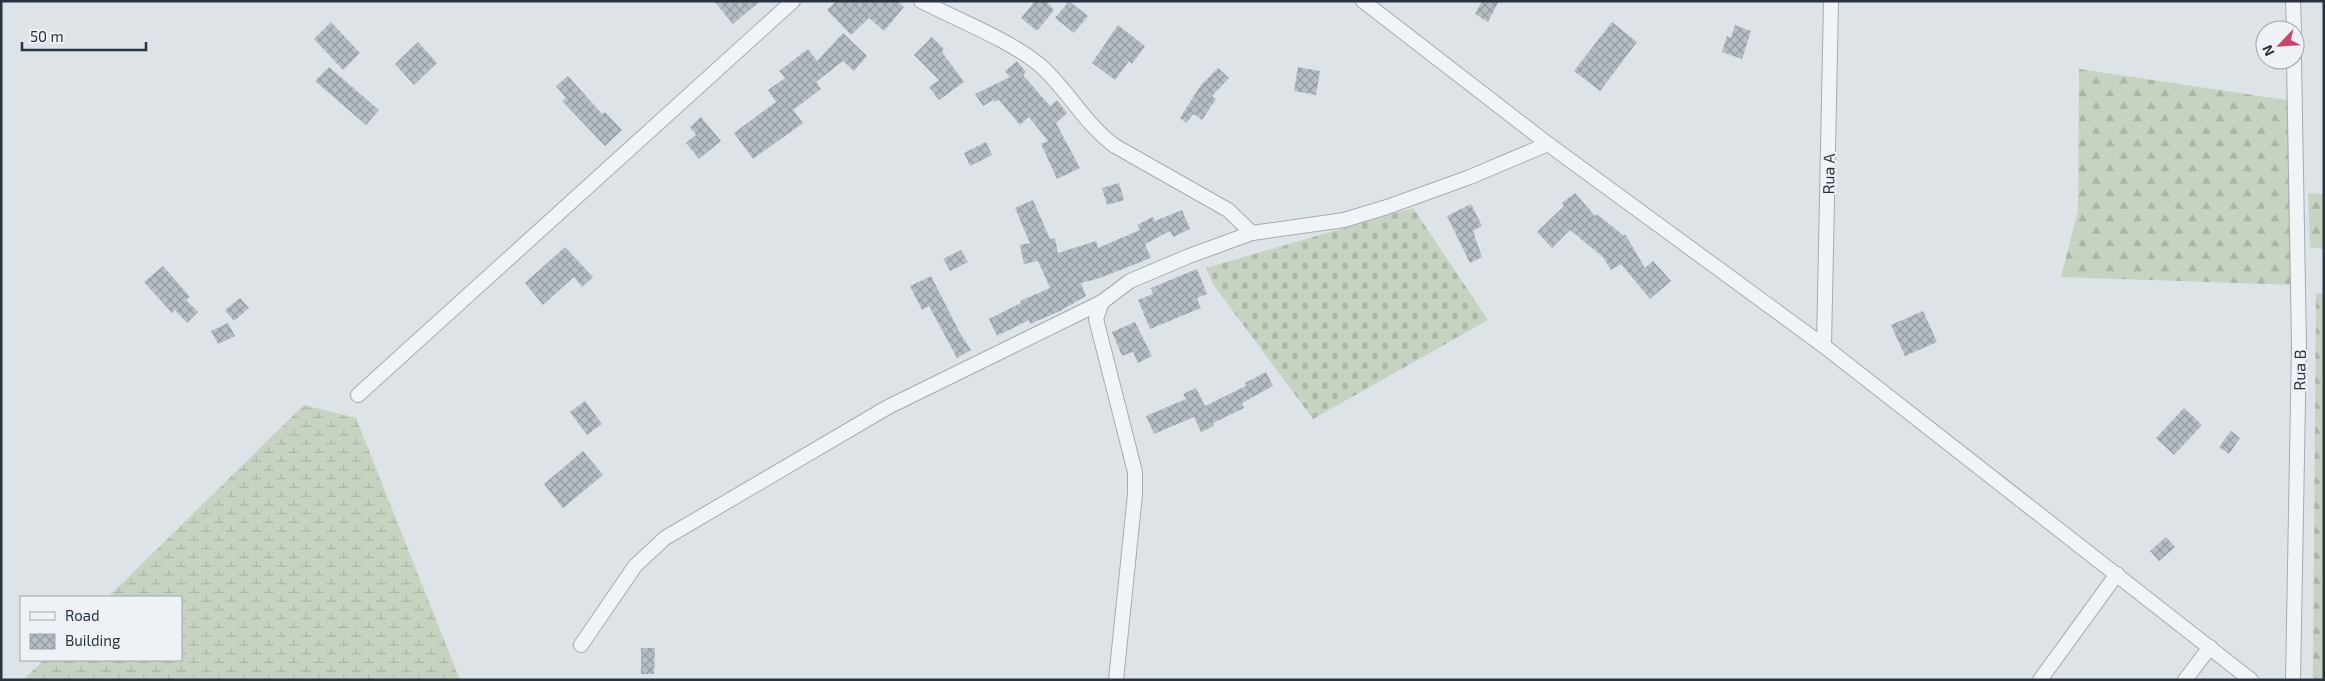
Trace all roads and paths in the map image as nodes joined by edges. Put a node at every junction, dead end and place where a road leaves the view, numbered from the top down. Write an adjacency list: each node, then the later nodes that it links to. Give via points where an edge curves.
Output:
1 (793, 1): 12 (street)
2 (921, 1): 9 (street, via 1022,52 1053,77 1102,136 1228,210)
3 (1831, 1): 11 (street, Rua A)
4 (2294, 1): 6 (street)
5 (1365, 2): 8 (street)
6 (2294, 20)
7 (2294, 70): 20 (street, Rua B, via 2299,344)
8 (1548, 144): 9 (street, via 1470,177 1353,217 1302,228); 11 (street)
9 (1252, 233): 10 (street, via 1130,281)
10 (1102, 302): 14 (street, via 888,407 665,538 635,566); 16 (street, via 1096,319 1131,452 1135,479)
11 (1824, 346): 13 (street)
12 (358, 394)
13 (2117, 574): 15 (street); 17 (street)
14 (581, 645)
15 (2210, 647): 18 (street); 19 (street)
16 (1116, 680)
17 (2040, 680)
18 (2184, 680)
19 (2251, 680)
20 (2293, 680)

